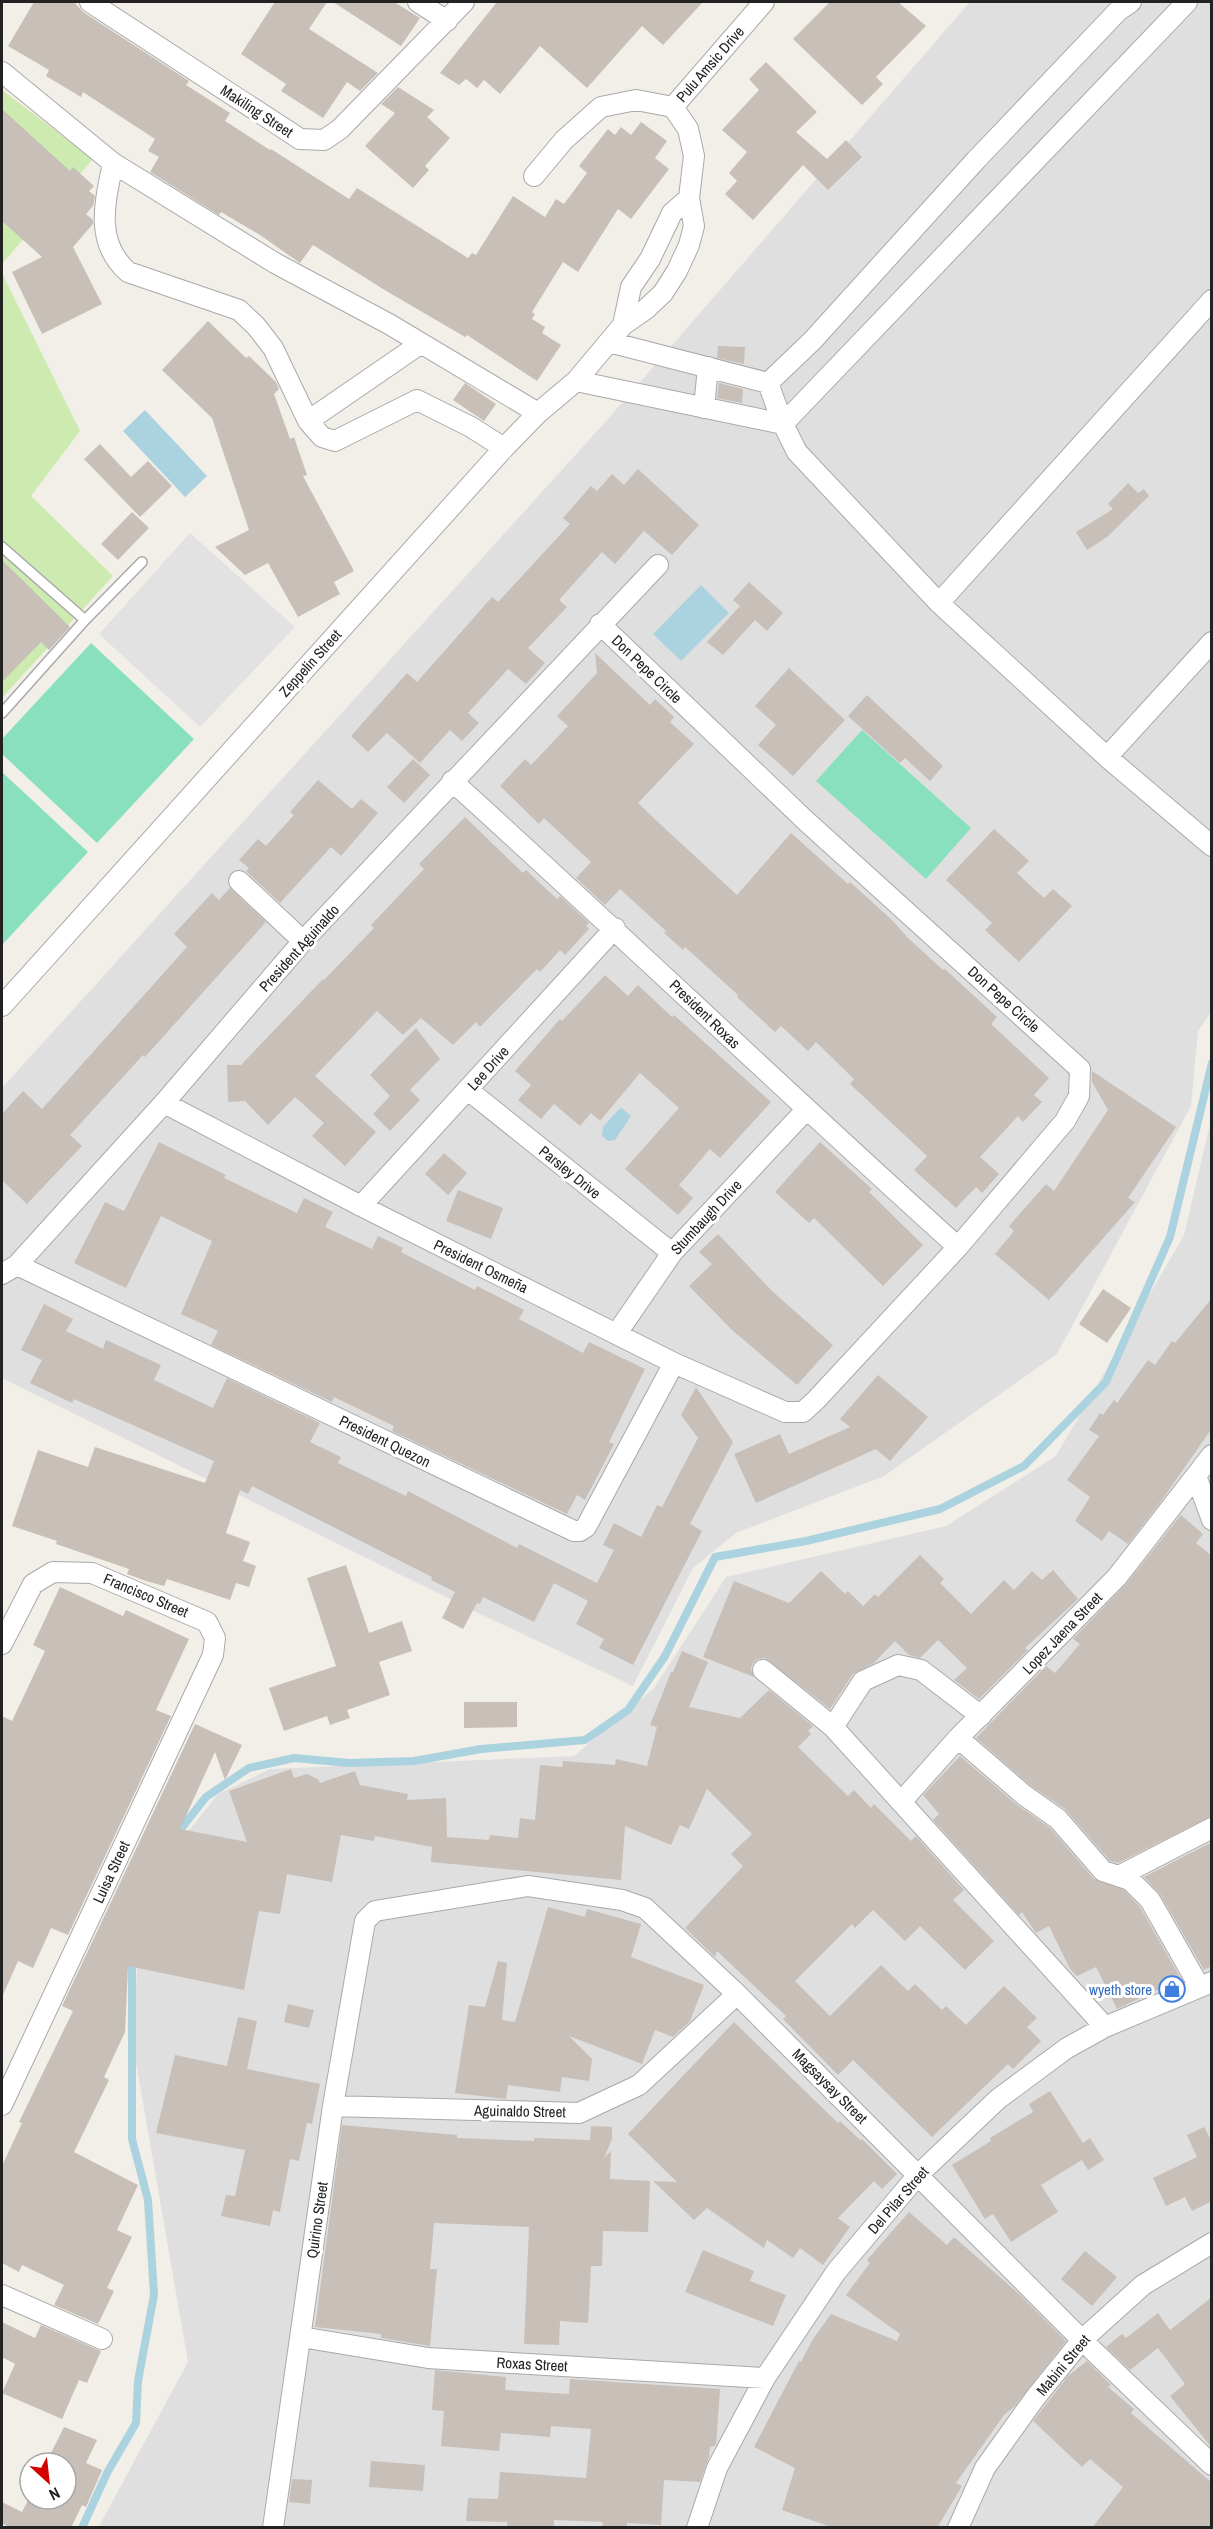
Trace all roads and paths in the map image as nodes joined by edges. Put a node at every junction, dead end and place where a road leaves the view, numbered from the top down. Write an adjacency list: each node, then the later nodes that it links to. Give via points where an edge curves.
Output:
1 (90, 2): 7 (street, Makiling Street, via 300,139 316,140 324,140 340,129)
2 (418, 2): 7 (street)
3 (464, 2): 7 (street, Makiling Street)
4 (764, 2): 9 (street, Pulu Amsic Drive)
5 (1131, 2): 19 (street, via 1118,10 813,340)
6 (1187, 2): 23 (street)
7 (447, 21)
8 (2, 72): 10 (street)
9 (673, 107): 11 (street, via 636,100 601,107 564,140); 12 (street, Pulu Amsic Drive, via 688,129 694,156)
10 (113, 163): 16 (street, via 275,263); 22 (street, via 105,226 115,261 128,272 239,310 273,348)
11 (534, 176)
12 (689, 198): 14 (street, via 672,213 650,259 631,287); 14 (street, Pulu Amsic Drive, via 694,226 677,271 663,293)
13 (1212, 300): 28 (street)
14 (623, 325): 15 (street, Zeppelin Street)
15 (609, 342): 17 (street); 18 (street, Zeppelin Street)
16 (420, 344): 21 (street); 22 (street)
17 (708, 367): 19 (street); 20 (street)
18 (576, 381): 20 (street); 21 (street, Zeppelin Street)
19 (768, 383): 23 (street)
20 (704, 408): 23 (street)
21 (538, 413): 24 (street, Zeppelin Street)
22 (308, 420): 24 (street, via 322,437 335,441 417,400)
23 (783, 424): 28 (street, via 797,452)
24 (504, 448): 39 (street, Zeppelin Street)
25 (2, 547): 29 (lane)
26 (142, 562): 29 (lane)
27 (658, 565): 30 (street, President Aguinaldo)
28 (939, 603): 33 (street)
29 (85, 620): 32 (lane)
30 (600, 624): 34 (street, President Aguinaldo); 44 (street, Don Pepe Circle, via 806,821 1080,1069 1079,1096 1065,1121)
31 (1212, 642): 33 (street)
32 (2, 714)
33 (1107, 757): 35 (street)
34 (452, 781): 37 (street, President Roxas); 38 (street, President Aguinaldo)
35 (1212, 846)
36 (239, 881): 38 (street)
37 (615, 928): 40 (street, Lee Drive); 42 (street, President Roxas)
38 (303, 941): 41 (street, President Aguinaldo)
39 (2, 1006)
40 (468, 1090): 43 (street, Lee Drive); 45 (street, Parsley Drive)
41 (165, 1103): 43 (street, President Osmeña); 46 (street, President Aguinaldo)
42 (806, 1110): 44 (street, President Roxas); 45 (street, Stumbaugh Drive)
43 (361, 1206): 47 (street, President Osmeña)
44 (958, 1247): 49 (street, Don Pepe Circle)
45 (672, 1253): 47 (street, Stumbaugh Drive)
46 (9, 1269): 48 (street, President Quezon, via 574,1531 586,1527)
47 (617, 1333): 48 (street, President Osmeña)
48 (674, 1363): 49 (street, President Osmeña, via 785,1412)
49 (803, 1412)
50 (1212, 1455): 51 (street, Lopez Jaena Street)
51 (1196, 1476): 52 (street); 56 (street, Lopez Jaena Street, via 1117,1577)
52 (1212, 1520)
53 (215, 1638): 54 (street, Francisco Street, via 207,1622 92,1572 53,1572 33,1584); 66 (street, Luisa Street, via 213,1655)
54 (2, 1644)
55 (763, 1670): 57 (street)
56 (981, 1716): 57 (street, via 921,1670 897,1665 863,1681); 58 (street, Lopez Jaena Street)
57 (834, 1727): 59 (street)
58 (958, 1737): 59 (street, Lopez Jaena Street); 61 (street, via 1024,1795 1058,1819 1103,1871)
59 (901, 1802): 65 (street)
60 (1212, 1828): 61 (street)
61 (1119, 1876): 63 (street, via 1130,1880 1150,1900)
62 (369, 1915): 64 (street, Magsaysay Street, via 528,1886 622,1900 645,1908); 67 (street, Quirino Street)
63 (1205, 1984): 65 (street, Del Pilar Street)
64 (736, 1994): 67 (street, Aguinaldo Street, via 639,2085 579,2112); 68 (street, Magsaysay Street)
65 (1105, 2027): 68 (street, Del Pilar Street, via 1067,2048 998,2099)
66 (2, 2105)
67 (333, 2106): 71 (street, Quirino Street)
68 (918, 2175): 73 (street, Magsaysay Street); 74 (street, Del Pilar Street, via 836,2272)
69 (1212, 2243): 73 (street, Mabini Street, via 1143,2285)
70 (2, 2295): 72 (street)
71 (302, 2337): 74 (street, Roxas Street, via 428,2358); 76 (street, Quirino Street)
72 (102, 2339)
73 (1082, 2340): 75 (street, Magsaysay Street); 78 (street, Mabini Street, via 985,2468)
74 (765, 2378): 77 (street, Del Pilar Street, via 717,2468)
75 (1212, 2465)
76 (273, 2528)
77 (697, 2528)
78 (958, 2528)

